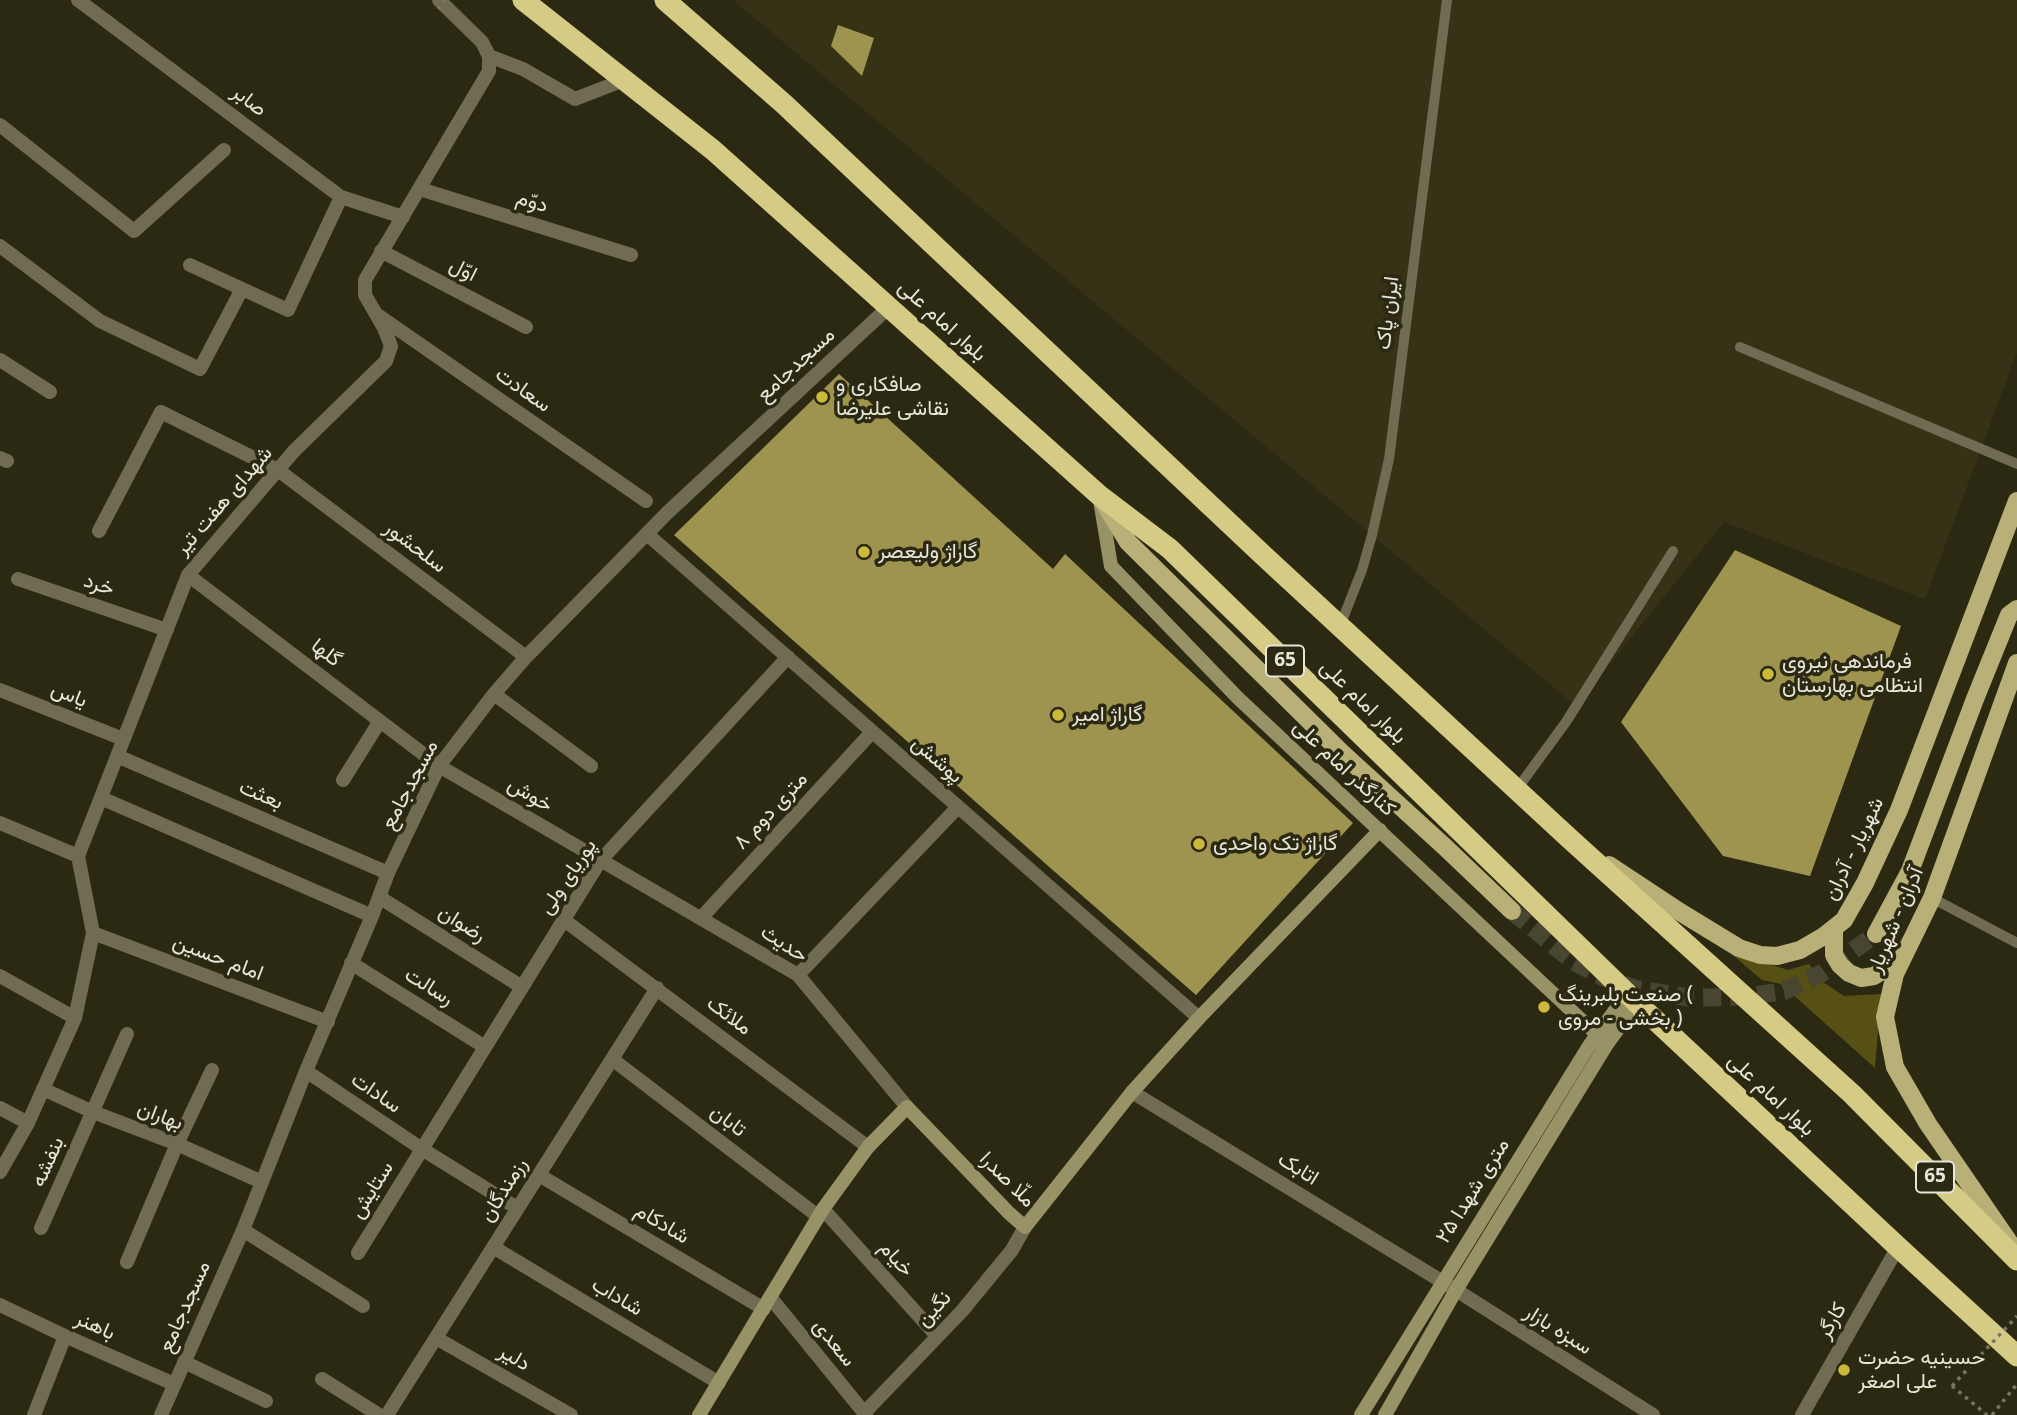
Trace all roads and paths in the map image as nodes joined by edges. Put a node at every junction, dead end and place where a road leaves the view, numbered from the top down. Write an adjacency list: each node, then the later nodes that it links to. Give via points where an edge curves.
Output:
1 (78, 0): 12 (street, صابر)
2 (445, 0): 6 (path, bridge)
3 (523, 0): 8 (highway, بلوار امام علی / 65)
4 (666, 0): 36 (highway, بلوار امام علی / 65, via 794,113)
5 (1447, 0): 36 (lane, ایران پاک, via 1389,459 1362,570)
6 (438, 5): 7 (street, via 482,43)
7 (489, 56): 8 (street, via 523,68 575,99); 11 (street, شهدای هفت تیر, via 489,71)
8 (624, 80): 19 (highway, بلوار امام علی / 65, via 713,150)
9 (0, 125): 10 (street, via 134,231)
10 (224, 150)
11 (419, 189): 13 (street, شهدای هفت تیر); 16 (street, دوّم)
12 (341, 197): 13 (street, صابر); 18 (street, via 288,310)
13 (403, 217): 15 (street, شهدای هفت تیر)
14 (0, 246): 18 (street, via 100,321 200,369)
15 (381, 251): 20 (street, شهدای هفت تیر, via 365,280 365,295); 21 (street, اوّل)
16 (631, 256)
17 (190, 265): 18 (street)
18 (242, 289)
19 (890, 306): 27 (highway, بلوار امام علی / 65); 31 (street, مسجدجامع)
20 (376, 314): 26 (street, شهدای هفت تیر, via 391,345 386,362); 28 (street, سعادت)
21 (526, 327)
22 (1740, 347): 25 (lane)
23 (0, 359): 24 (street)
24 (50, 392)
25 (2017, 464)
26 (278, 470): 30 (street, سلحشور, via 161,412); 33 (street, شهدای هفت تیر); 38 (street, سلحشور)
27 (1099, 495): 54 (street, کنارگذر امام علی, via 1111,566 1238,698); 61 (main road, via 1128,542); 75 (highway, بلوار امام علی / 65, via 1170,549)
28 (646, 501)
29 (2017, 501): 65 (main road, شهریار - آدران, via 1899,810 1860,892)
30 (99, 531)
31 (647, 534): 38 (street, مسجدجامع); 39 (street, پوشش)
32 (1673, 551): 50 (lane, via 1566,722)
33 (188, 575): 37 (street, شهدای هفت تیر); 43 (street, گلها)
34 (18, 579): 37 (street, خرد)
35 (2017, 609): 67 (main road, via 2009,615 1994,651 1910,871)
36 (1340, 626): 50 (highway, بلوار امام علی / 65)
37 (167, 630): 45 (street, شهدای هفت تیر)
38 (526, 657): 42 (street, مسجدجامع)
39 (788, 657): 44 (street, پوشش); 57 (street, پوریای ولی)
40 (2017, 663): 60 (main road, آدران - شهریار)
41 (0, 690): 45 (street, یاس)
42 (494, 694): 47 (street, مسجدجامع); 48 (street)
43 (380, 721): 47 (street, گلها); 49 (street)
44 (872, 732): 52 (street, پوشش); 63 (street, ۸ متری دوم)
45 (123, 739): 46 (street, شهدای هفت تیر)
46 (117, 756): 51 (street, شهدای هفت تیر); 58 (street, بعثت)
47 (439, 766): 57 (street, خوش); 58 (street, مسجدجامع)
48 (592, 766)
49 (344, 779)
50 (1517, 789): 55 (highway, بلوار امام علی / 65)
51 (101, 798): 56 (street, شهدای هفت تیر); 62 (street)
52 (958, 807): 71 (street); 77 (street, پوشش)
53 (0, 823): 56 (street)
54 (1380, 830): 77 (street, ملّا صدرا); 80 (street, کنارگذر امام علی)
55 (1570, 839): 65 (main road, شهریار - آدران, via 1739,948 1777,956 1800,950); 106 (highway, بلوار امام علی / 65, via 1852,1094)
56 (78, 856): 66 (street)
57 (600, 861): 63 (street, حدیث); 64 (street, پوریای ولی)
58 (388, 873): 59 (street, مسجدجامع)
59 (379, 897): 62 (street, مسجدجامع); 73 (street, رضوان)
60 (1931, 898): 68 (lane); 69 (main road, آدران - شهریار)
61 (1511, 911)
62 (372, 916): 70 (street, مسجدجامع)
63 (701, 918): 71 (street, حدیث)
64 (564, 920): 73 (street, پوریای ولی); 74 (street, ملائک)
65 (1834, 928): 69 (main road, via 1834,956 1849,973 1861,978 1874,976)
66 (93, 933): 76 (street); 78 (street, امام حسین)
67 (1876, 934)
68 (2017, 943)
69 (1902, 958): 105 (main road, آدران - شهریار, via 1885,1017 1895,1067 1928,1124)
70 (351, 963): 78 (street, مسجدجامع); 81 (street, رسالت)
71 (798, 975): 87 (street, حدیث)
72 (0, 976): 76 (street)
73 (522, 987): 81 (street, پوریای ولی)
74 (657, 988): 82 (street, رزمندگان); 92 (street, ملائک)
75 (1632, 998): 80 (street, ۲۵ متری شهدا); 103 (highway, بلوار امام علی / 65)
76 (75, 1018): 85 (street)
77 (1199, 1018): 86 (street, ملّا صدرا)
78 (328, 1022): 84 (street, مسجدجامع)
79 (127, 1034): 89 (street, بنفشه)
80 (1602, 1039): 108 (street, ۲۵ متری شهدا); 109 (street, ۲۵ متری شهدا)
81 (485, 1047): 93 (street, پوریای ولی)
82 (612, 1059): 95 (street, رزمندگان); 98 (street, تابان)
83 (212, 1070): 91 (street)
84 (306, 1071): 93 (street, سادات); 96 (street, مسجدجامع)
85 (43, 1089): 89 (street, بهاران); 90 (street)
86 (1132, 1092): 99 (street, ملّا صدرا); 108 (street, اتابک)
87 (907, 1107): 92 (street); 99 (street, ملّا صدرا)
88 (0, 1108): 90 (street)
89 (93, 1112): 91 (street, بهاران); 100 (street, بنفشه)
90 (28, 1123): 94 (street)
91 (177, 1144): 96 (street, بهاران); 107 (street)
92 (868, 1147): 98 (street)
93 (422, 1149): 97 (street, سادات); 104 (street, ستایش)
94 (0, 1172)
95 (539, 1175): 97 (street, رزمندگان); 110 (street, شادکام)
96 (262, 1182): 101 (street, مسجدجامع)
97 (517, 1209): 102 (street, رزمندگان)
98 (821, 1213): 110 (street); 115 (street, خیام)
99 (1025, 1227): 115 (street, نگین, via 1012,1250)
100 (41, 1228)
101 (243, 1230): 112 (street); 118 (street, مسجدجامع)
102 (493, 1247): 116 (street, رزمندگان); 120 (street, شاداب)
103 (1898, 1247): 117 (highway, بلوار امام علی / 65); 134 (street, کارگر)
104 (358, 1253)
105 (2017, 1254)
106 (2017, 1260)
107 (127, 1262)
108 (1441, 1282): 109 (street, سبزه بازار); 131 (street, ۲۵ متری شهدا)
109 (1456, 1290): 132 (street, ۲۵ متری شهدا); 133 (street, سبزه بازار)
110 (767, 1303): 120 (street); 124 (street, سعدی)
111 (0, 1305): 114 (street, باهنر)
112 (363, 1306)
113 (2017, 1316): 135 (path, bridge, via 1952,1386)
114 (65, 1336): 121 (street, باهنر); 125 (street)
115 (937, 1336): 124 (street, نگین)
116 (436, 1338): 128 (street, رزمندگان); 129 (street, دلیر)
117 (2017, 1356)
118 (184, 1362): 121 (street, مسجدجامع); 123 (street)
119 (322, 1379): 127 (street)
120 (719, 1383): 130 (street)
121 (174, 1384): 126 (street, مسجدجامع)
122 (2017, 1384): 135 (path)
123 (266, 1401)
124 (860, 1412)
125 (34, 1415)
126 (161, 1415)
127 (379, 1415)
128 (387, 1415)
129 (571, 1415)
130 (699, 1415)
131 (1361, 1415)
132 (1385, 1415)
133 (1653, 1415)
134 (1801, 1415)
135 (1989, 1415)

